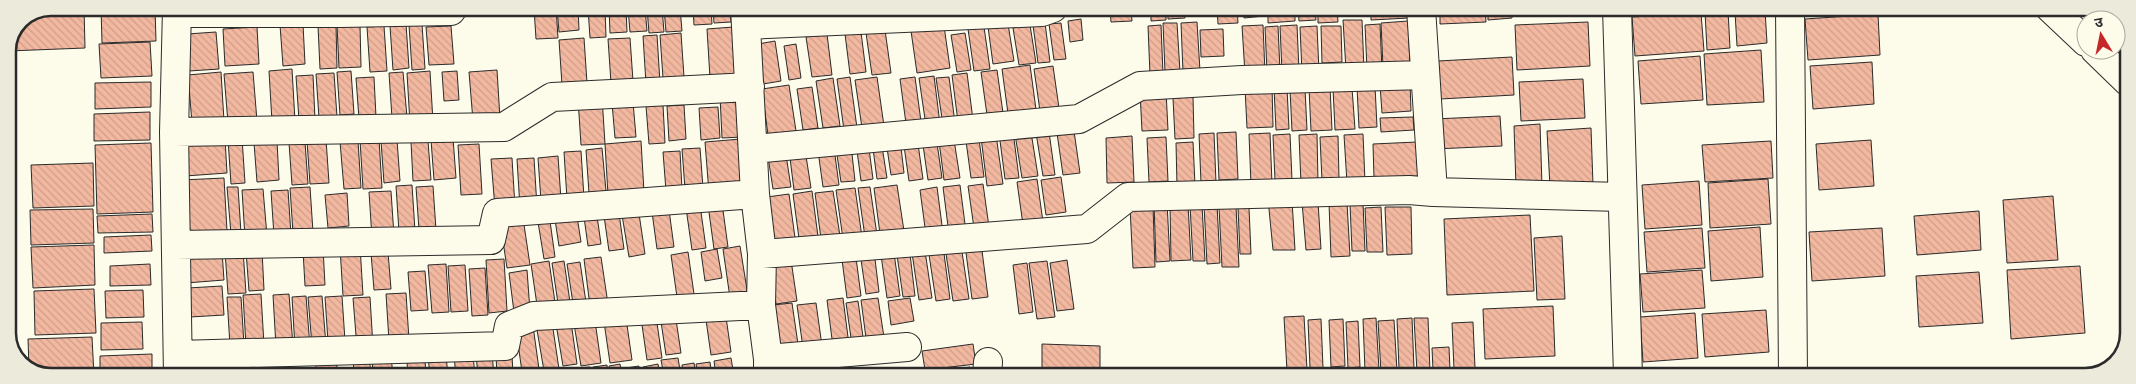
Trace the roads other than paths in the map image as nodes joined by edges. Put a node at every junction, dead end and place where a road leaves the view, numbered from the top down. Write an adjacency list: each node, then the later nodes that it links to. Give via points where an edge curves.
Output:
1 (177, 16): 12 (street)
2 (746, 16): 11 (street)
3 (1421, 17): 10 (street)
4 (1617, 17): 16 (street)
5 (1790, 17): 25 (street)
6 (2060, 17): 7 (street)
7 (2076, 33)
8 (2105, 60): 9 (street)
9 (2120, 74)
10 (1425, 75): 13 (street, via 1140,86 1079,119); 14 (street)
11 (750, 86): 12 (street, via 552,97 504,127); 13 (street)
12 (174, 132): 17 (street)
13 (754, 148): 15 (street)
14 (1433, 192): 16 (street); 18 (street, via 1128,197 1087,229)
15 (755, 194): 17 (street, via 496,213 491,240); 18 (street)
16 (1622, 197): 24 (street)
17 (176, 245): 21 (street)
18 (762, 254): 19 (street)
19 (761, 305): 21 (street, via 534,316 509,326 505,346); 23 (street)
20 (907, 347): 22 (street)
21 (178, 365)
22 (772, 367)
23 (768, 368)
24 (1628, 368)
25 (1793, 368)

